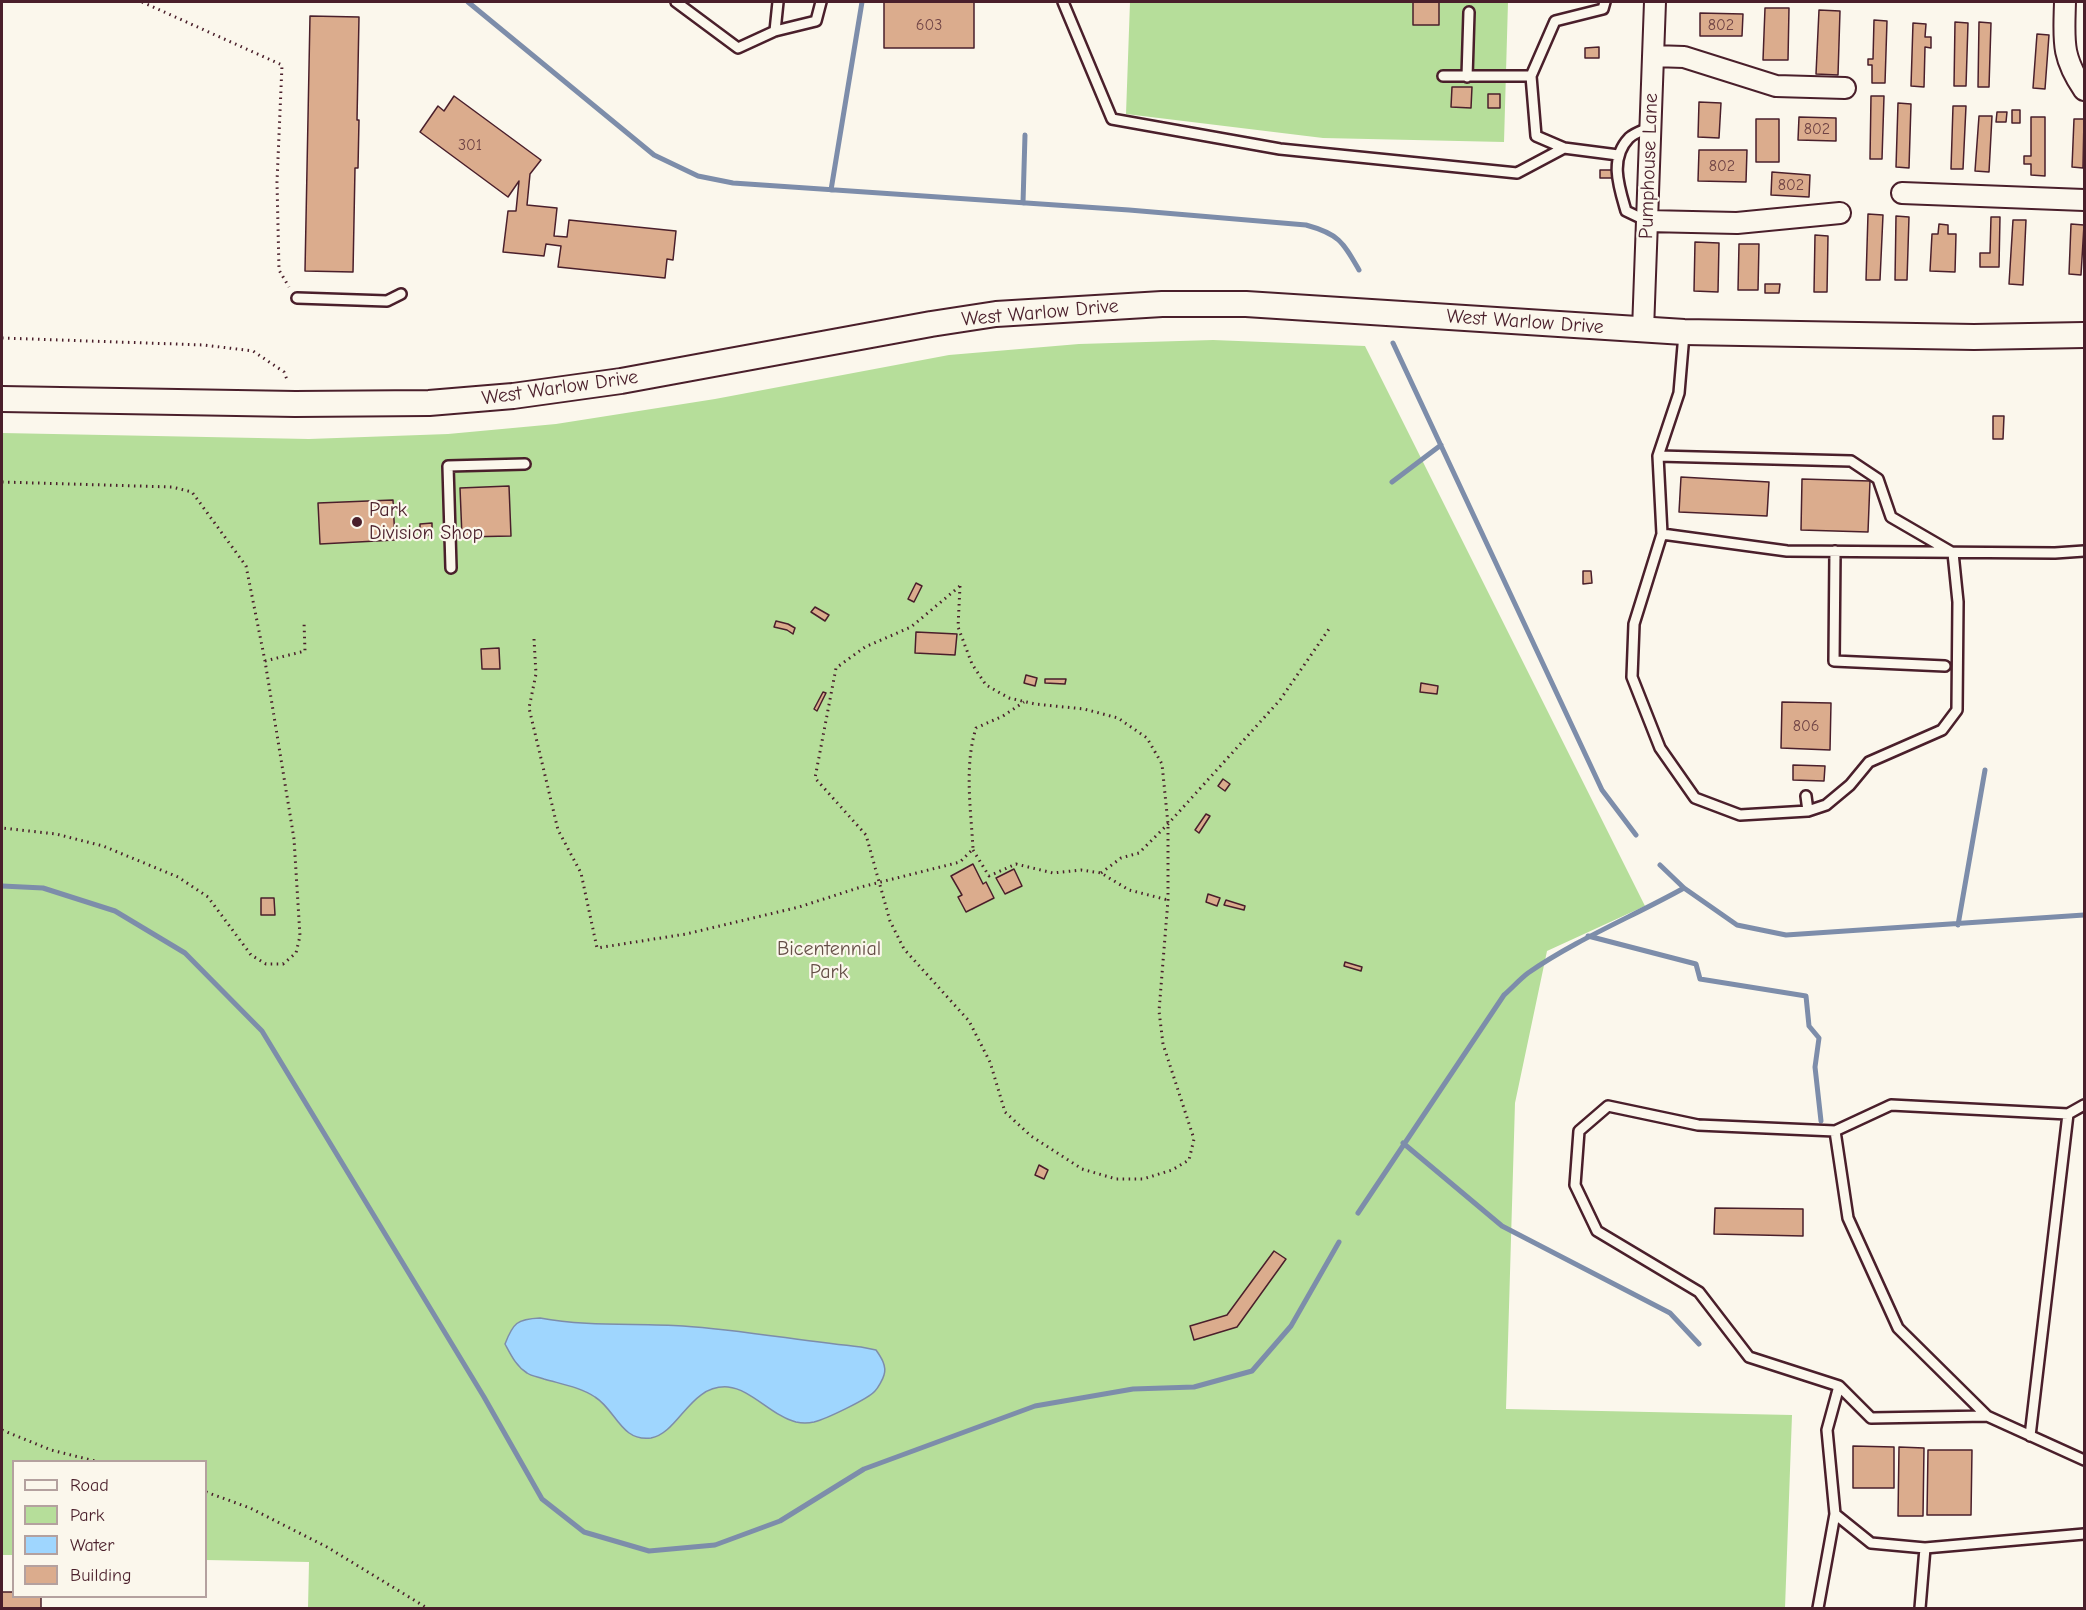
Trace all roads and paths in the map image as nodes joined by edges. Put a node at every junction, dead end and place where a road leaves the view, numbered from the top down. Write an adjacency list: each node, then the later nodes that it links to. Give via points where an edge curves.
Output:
1 (142, 2): 25 (path, via 282,65 277,182 279,270)
2 (676, 2): 10 (lane, via 738,48)
3 (778, 2): 10 (lane)
4 (821, 2): 10 (lane, via 816,21)
5 (1063, 2): 18 (lane, via 1112,119 1280,149 1517,173)
6 (1605, 2): 13 (lane, via 1603,9 1555,21)
7 (1655, 2): 11 (street, Pumphouse Lane)
8 (2065, 2): 16 (street, via 2068,64)
9 (1469, 12): 14 (lane)
10 (775, 31)
11 (1653, 56): 15 (street, via 1684,57 1776,86); 17 (street, Pumphouse Lane)
12 (1443, 76): 14 (lane)
13 (1531, 76): 14 (lane); 18 (lane, via 1536,136)
14 (1467, 77)
15 (1845, 88)
16 (2085, 90)
17 (1651, 127): 19 (lane, via 1630,136); 23 (street, Pumphouse Lane)
18 (1564, 148): 19 (lane)
19 (1618, 155): 23 (lane, via 1617,180 1626,211)
20 (1902, 193): 21 (street)
21 (2085, 200)
22 (1840, 213): 23 (street, via 1737,223)
23 (1647, 221): 26 (street, Pumphouse Lane)
24 (401, 294): 25 (lane, via 387,301)
25 (297, 298)
26 (1643, 330): 27 (street, West Warlow Drive); 31 (street, West Warlow Drive, via 1246,304 1083,308 931,324 525,395 429,403)
27 (1684, 332): 28 (street, West Warlow Drive); 32 (lane, via 1679,393)
28 (2085, 335)
29 (2, 338): 31 (path, via 204,345 253,351 284,372)
30 (2, 399): 31 (street, West Warlow Drive)
31 (295, 404)
32 (1658, 456): 35 (lane); 38 (lane, via 1851,461 1878,479 1891,517)
33 (525, 464): 39 (lane, via 448,466)
34 (2, 482): 43 (path, via 172,487 192,492 246,566)
35 (1662, 534): 36 (lane, via 1787,550); 47 (lane, via 1634,624 1632,677 1660,748 1695,798 1740,815)
36 (1835, 551): 38 (lane); 44 (lane, via 1834,661)
37 (2085, 551): 38 (lane)
38 (1953, 553): 47 (lane, via 1958,602 1957,710 1942,730 1869,762 1826,805)
39 (451, 568)
40 (304, 622): 43 (path, via 305,651)
41 (1329, 629): 48 (path, via 1280,700)
42 (534, 639): 52 (path, via 536,674 529,708 558,830 581,873 597,948 686,934)
43 (265, 661): 49 (path, via 294,839 300,914 296,953 284,964 266,963 251,955 208,897 178,877 103,846 56,834)
44 (1945, 666)
45 (1024, 702): 48 (path, via 1084,709 1118,718 1147,738 1162,764); 50 (path, via 976,728 971,744); 52 (path, via 986,685 972,664 958,627 960,586 910,627 865,647 836,668 815,778 866,835)
46 (1806, 796): 47 (lane)
47 (1808, 811)
48 (1167, 824): 51 (path, via 1138,853 1121,858); 53 (path)
49 (2, 828)
50 (972, 849): 51 (path, via 989,876 1016,864 1053,873); 52 (path, via 960,862)
51 (1101, 873): 53 (path, via 1130,890)
52 (880, 883): 53 (path, via 890,921 904,949 969,1021 990,1062 1005,1112 1031,1136 1082,1169 1116,1179 1143,1179 1172,1170 1189,1160 1194,1139 1163,1044 1160,1022)
53 (1168, 900)
54 (2085, 1105): 55 (lane)
55 (2068, 1114): 56 (lane, via 1891,1105); 60 (lane)
56 (1835, 1131): 57 (lane, via 1698,1125 1608,1106 1579,1131 1575,1185 1597,1231 1699,1292 1749,1357); 58 (lane, via 1848,1218 1898,1329)
57 (1839, 1386): 58 (lane, via 1871,1418); 64 (lane, via 1827,1430)
58 (1987, 1416): 60 (lane)
59 (2, 1430): 61 (path, via 51,1450)
60 (2030, 1436): 62 (lane)
61 (95, 1460)
62 (2085, 1460)
63 (207, 1492): 67 (path, via 250,1508 327,1547)
64 (1835, 1514): 66 (lane, via 1871,1543); 68 (lane)
65 (2085, 1534): 66 (lane)
66 (1925, 1548): 69 (lane)
67 (427, 1608)
68 (1818, 1608)
69 (1920, 1608)

